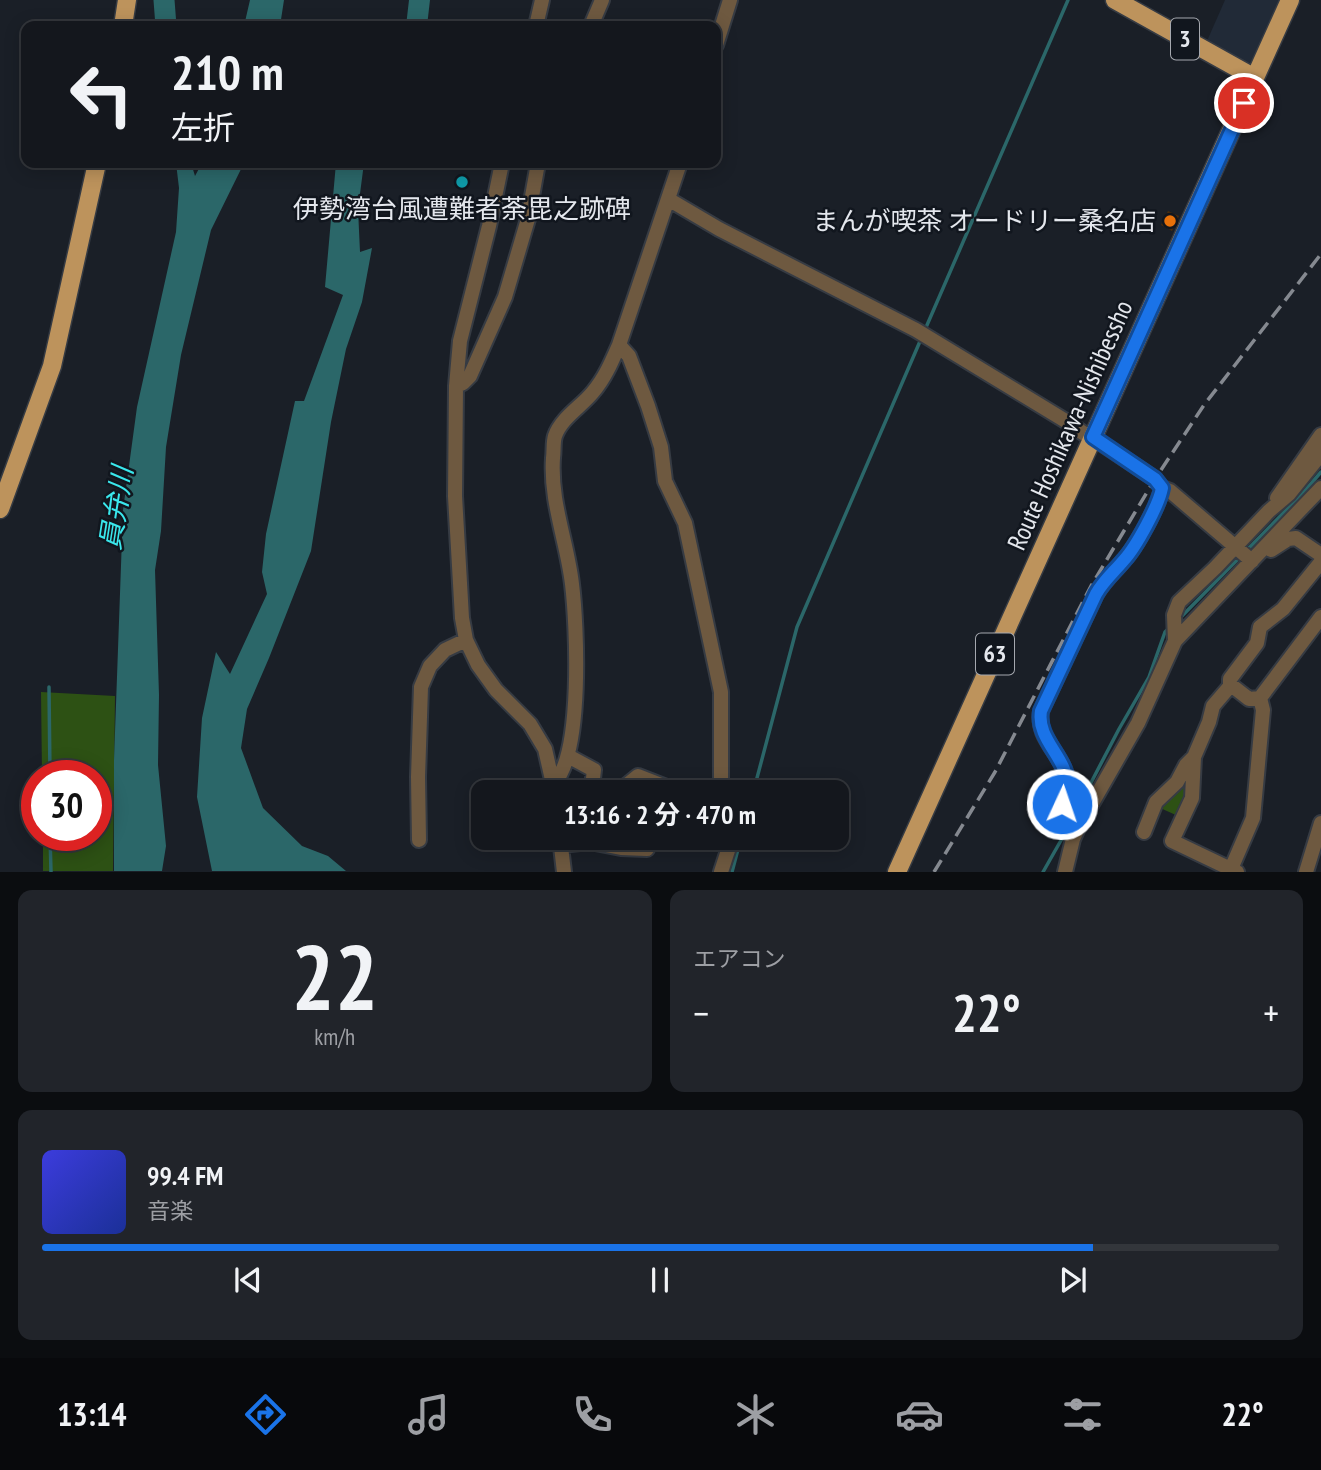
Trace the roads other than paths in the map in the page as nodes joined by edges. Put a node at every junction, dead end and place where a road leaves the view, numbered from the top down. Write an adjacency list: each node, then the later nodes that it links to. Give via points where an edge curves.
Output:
1 (127, 0): 7 (main road)
2 (542, 0): 8 (street)
3 (602, 0): 9 (street)
4 (730, 0): 10 (street)
5 (1115, 0): 11 (main road, 3)
6 (1290, 0): 11 (main road, Route Hoshikawa-Nishibessho / 63)
7 (124, 21)
8 (537, 21)
9 (593, 21)
10 (721, 30)
11 (1255, 78): 20 (main road, Route Hoshikawa-Nishibessho / 63)
12 (96, 168): 24 (main road, via 52,366)
13 (501, 168): 18 (street, via 460,341)
14 (537, 168): 18 (street, via 528,219 505,296 470,376)
15 (678, 168): 16 (street)
16 (668, 199): 17 (street); 20 (street, via 923,335)
17 (619, 345): 34 (street, via 594,391 555,436 554,496 572,583 575,647); 39 (street, via 629,356 648,406 661,447 665,481 685,523 721,692)
18 (456, 386): 31 (street, via 455,496)
19 (1321, 435): 25 (street)
20 (1093, 437): 22 (street); 49 (main road, Route Hoshikawa-Nishibessho / 63)
21 (1321, 454): 25 (street)
22 (1162, 488): 26 (street); 41 (street, via 1126,558 1096,594 1041,711 1042,732 1066,774 1060,819)
23 (1321, 488): 26 (street)
24 (0, 509)
25 (1269, 511): 26 (street)
26 (1246, 553): 27 (street, via 1272,550 1288,538 1296,538); 30 (street); 30 (street, via 1179,602)
27 (1321, 555)
28 (1321, 562): 32 (street, via 1283,609 1260,627 1257,643 1230,679)
29 (1321, 617): 33 (street)
30 (1174, 637): 41 (street, via 1144,712)
31 (466, 640): 36 (street, via 496,690 530,724 545,749); 43 (street, via 445,650 430,666 421,687)
32 (1230, 687): 33 (street, via 1249,699); 35 (street, via 1213,706)
33 (1260, 698): 46 (street, via 1263,710 1253,818)
34 (568, 757): 37 (street); 38 (street, via 594,770)
35 (1194, 757): 42 (street, via 1156,802); 46 (street, via 1192,798 1172,841)
36 (553, 780)
37 (559, 780)
38 (593, 780)
39 (721, 780)
40 (1321, 823): 51 (street)
41 (1078, 828): 50 (street)
42 (1144, 832)
43 (419, 840)
44 (561, 850): 47 (street)
45 (728, 850): 48 (street)
46 (1234, 870)
47 (564, 872)
48 (721, 872)
49 (897, 872)
50 (1065, 872)
51 (1306, 872)

